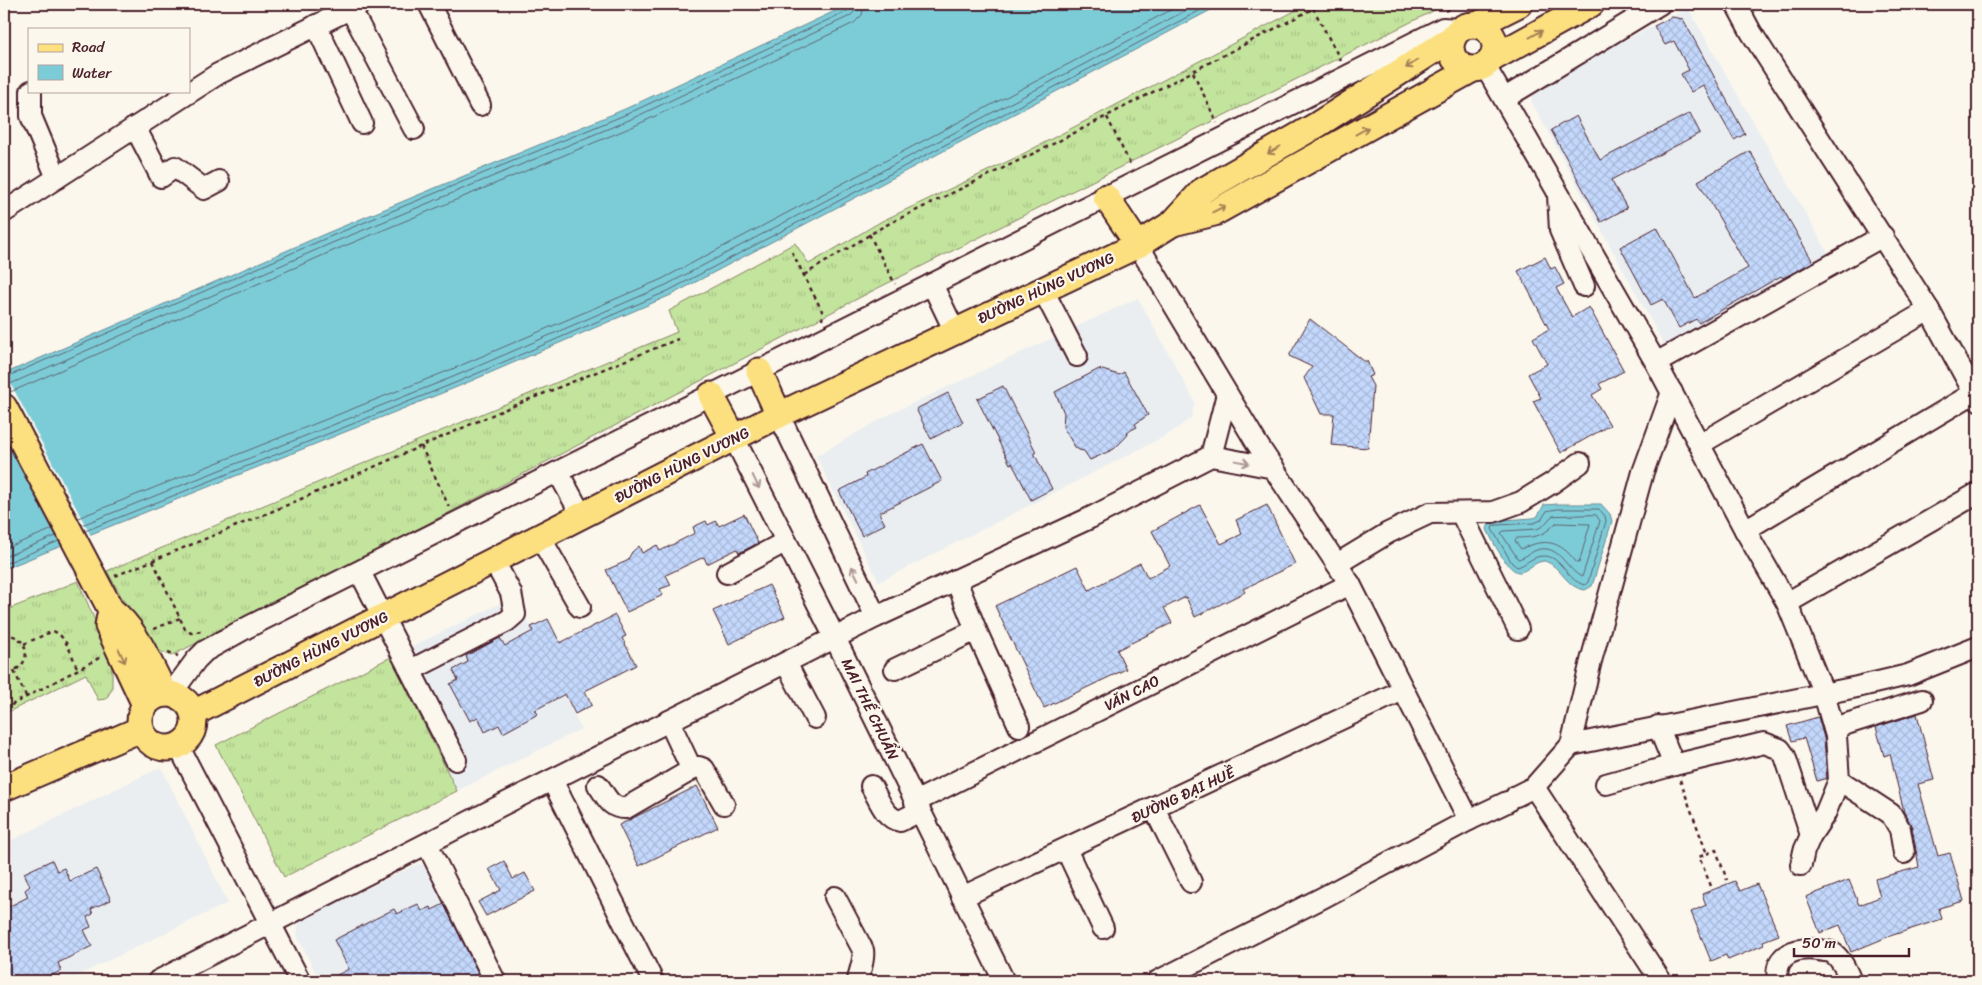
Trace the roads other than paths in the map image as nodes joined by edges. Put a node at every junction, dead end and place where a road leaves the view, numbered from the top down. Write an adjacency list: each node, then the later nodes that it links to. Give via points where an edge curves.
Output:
1 (429, 4): 14 (street)
2 (1520, 4): 7 (main road, ĐƯỜNG HÙNG VƯƠNG)
3 (1591, 4): 9 (main road, ĐƯỜNG HÙNG VƯƠNG, one-way to 3)
4 (1660, 4): 13 (street)
5 (1736, 4): 24 (street)
6 (355, 6): 8 (street); 17 (street)
7 (1460, 20): 9 (main road, via 1485,28 1491,34 1494,41); 9 (main road, via 1450,46 1451,55 1463,68); 21 (street); 23 (main road, ĐƯỜNG HÙNG VƯƠNG, one-way to 23, via 1317,125 1202,191)
8 (316, 25): 12 (street, via 218,74); 15 (street)
9 (1483, 65): 13 (street); 23 (main road, ĐƯỜNG HÙNG VƯƠNG, one-way to 9, via 1214,213)
10 (31, 92): 18 (street, via 30,116)
11 (189, 92): 16 (street)
12 (190, 92)
13 (1505, 98): 20 (street)
14 (480, 105)
15 (362, 123)
16 (134, 127): 18 (street); 19 (street, via 161,177 175,167 204,189)
17 (414, 129)
18 (57, 178): 22 (street)
19 (219, 181)
20 (1558, 190): 27 (street, via 1560,230); 32 (street)
21 (1106, 197): 25 (main road); 26 (street)
22 (5, 210)
23 (1173, 223): 25 (main road, ĐƯỜNG HÙNG VƯƠNG)
24 (1883, 236): 29 (street); 32 (street)
25 (1138, 245): 28 (main road, ĐƯỜNG HÙNG VƯƠNG); 35 (street)
26 (932, 284): 30 (street); 33 (street)
27 (1584, 286)
28 (1042, 290): 30 (main road, ĐƯỜNG HÙNG VƯƠNG); 31 (street)
29 (1929, 310): 37 (street); 41 (street)
30 (955, 332): 39 (main road, ĐƯỜNG HÙNG VƯƠNG)
31 (1077, 356)
32 (1656, 363): 34 (street)
33 (759, 371): 36 (street); 39 (main road)
34 (1672, 392): 41 (street); 79 (street, via 1643,472)
35 (1227, 394): 42 (street); 44 (street)
36 (711, 395): 40 (main road); 45 (street)
37 (1976, 396): 49 (street)
38 (4, 407): 72 (main road, via 104,580 111,610 123,620 144,652)
39 (779, 415): 40 (main road, ĐƯỜNG HÙNG VƯƠNG); 61 (street, one-way to 39)
40 (734, 438): 48 (main road, ĐƯỜNG HÙNG VƯƠNG); 51 (street, MAI THẾ CHUẨN, one-way to 51)
41 (1700, 444): 49 (street)
42 (1211, 456): 44 (street, one-way to 44); 56 (street, via 1090,518)
43 (1580, 463): 47 (street, via 1521,502 1493,512)
44 (1274, 468): 53 (street)
45 (558, 472): 48 (street); 54 (street)
46 (1978, 493): 58 (street)
47 (1461, 512): 53 (street, via 1430,513 1388,533); 62 (street)
48 (582, 516): 50 (main road, ĐƯỜNG HÙNG VƯƠNG)
49 (1745, 530): 58 (street)
50 (540, 537): 52 (main road, ĐƯỜNG HÙNG VƯƠNG); 59 (street)
51 (785, 542): 55 (street); 64 (street, MAI THẾ CHUẨN)
52 (494, 561): 60 (main road, ĐƯỜNG HÙNG VƯƠNG); 68 (street, via 511,593 515,614)
53 (1337, 564): 57 (street)
54 (360, 572): 60 (street); 72 (street, via 205,651)
55 (728, 573)
56 (956, 580): 61 (street); 63 (street)
57 (1350, 584): 69 (street); 92 (street, VĂN CAO)
58 (1787, 603): 70 (street)
59 (580, 607)
60 (384, 617): 68 (street); 73 (main road, ĐƯỜNG HÙNG VƯƠNG)
61 (876, 617): 64 (street)
62 (1518, 629)
63 (976, 630): 67 (street); 76 (street)
64 (835, 638): 66 (street); 92 (street, MAI THẾ CHUẨN)
65 (1978, 647): 70 (street, via 1908,675)
66 (786, 662): 74 (street); 75 (street)
67 (895, 669)
68 (411, 670): 81 (street)
69 (1403, 690): 93 (street, ĐƯỜNG ĐẠI HUỀ); 94 (street)
70 (1824, 694): 77 (street); 78 (street)
71 (1922, 700): 78 (street)
72 (156, 706): 73 (main road, via 181,698); 80 (main road, via 146,740 156,747); 89 (main road)
73 (194, 713): 80 (main road, via 194,726 189,738)
74 (815, 718)
75 (668, 722): 83 (street); 84 (street)
76 (1020, 726)
77 (1658, 726): 79 (street); 82 (street)
78 (1834, 728): 85 (street)
79 (1571, 745): 90 (street)
80 (179, 747): 103 (street)
81 (456, 760)
82 (1674, 765): 86 (street); 95 (street, via 1764,743 1780,748)
83 (691, 768): 87 (street, via 683,776 626,808 613,806); 91 (street, via 704,769)
84 (552, 780): 96 (street); 108 (street)
85 (1838, 780): 95 (street, via 1825,814); 98 (street, via 1892,814 1900,829)
86 (1606, 784)
87 (598, 785)
88 (871, 786): 92 (street, VĂN CAO, via 893,820 900,821)
89 (4, 788)
90 (1519, 795): 94 (street); 112 (street)
91 (724, 804)
92 (917, 807): 102 (street, MAI THẾ CHUẨN)
93 (1154, 808): 97 (street, ĐƯỜNG ĐẠI HUỀ); 100 (street)
94 (1469, 820): 111 (street)
95 (1811, 835): 99 (street)
96 (427, 844): 103 (street); 107 (street)
97 (1066, 849): 102 (street, ĐƯỜNG ĐẠI HUỀ); 104 (street)
98 (1904, 853)
99 (1801, 865)
100 (1191, 882)
101 (835, 897): 109 (street, via 863,950)
102 (962, 897): 110 (street, MAI THẾ CHUẨN)
103 (269, 924): 105 (street); 106 (street)
104 (1104, 928)
105 (158, 981)
106 (300, 981)
107 (495, 981)
108 (653, 981)
109 (858, 981)
110 (1004, 981)
111 (1158, 981)
112 (1661, 981)
113 (1778, 981): 114 (street, via 1777,970 1782,959 1798,949 1831,952)
114 (1851, 981)

